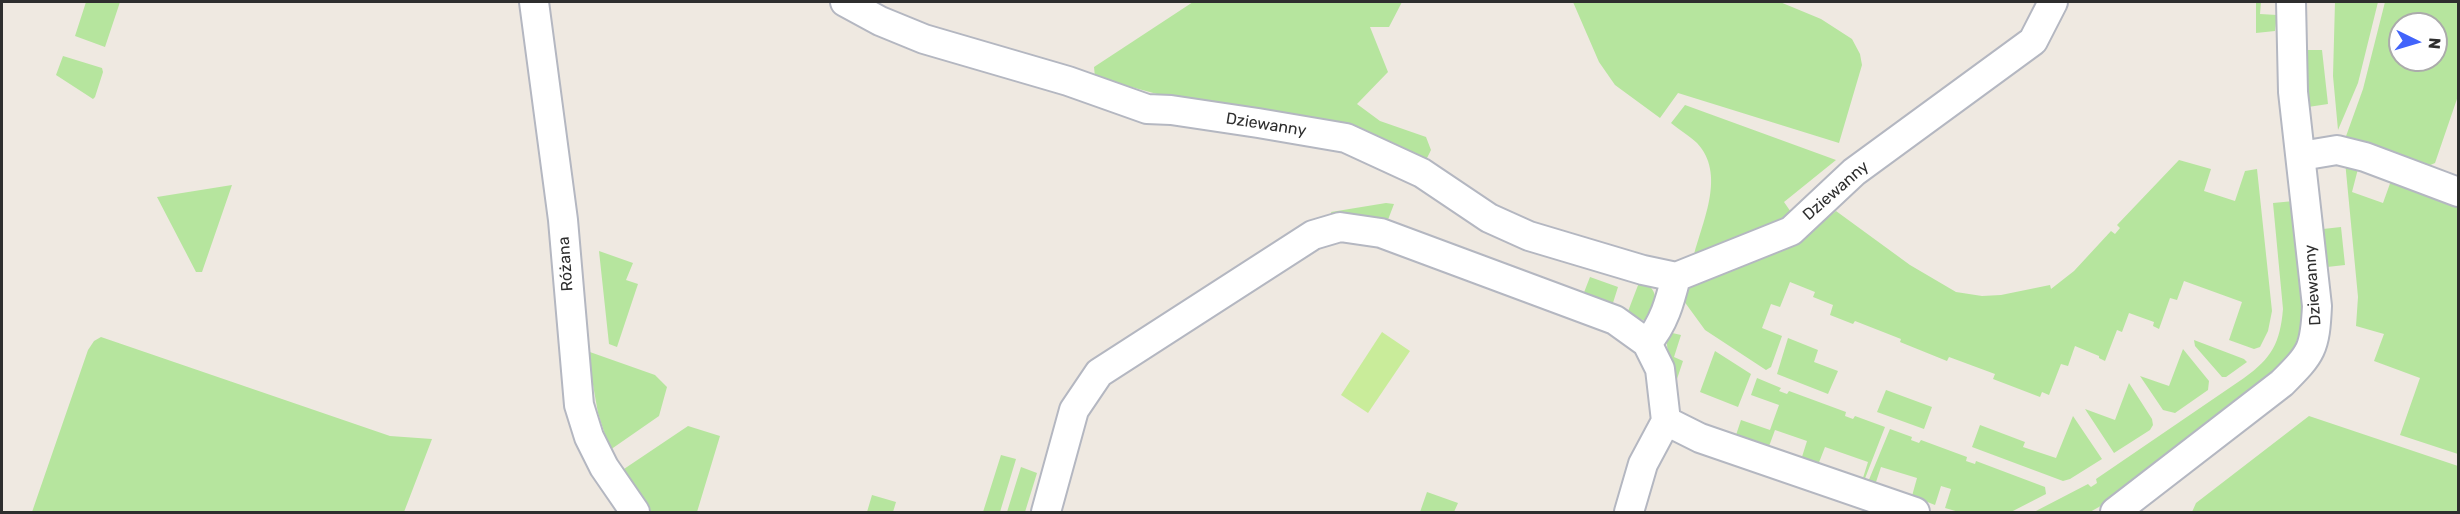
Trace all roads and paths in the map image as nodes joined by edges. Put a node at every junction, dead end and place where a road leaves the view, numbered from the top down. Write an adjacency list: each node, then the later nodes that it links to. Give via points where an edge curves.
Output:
1 (534, 2): 10 (street, Różana, via 563,220 579,405 604,467)
2 (845, 2): 7 (street, Dziewanny, via 924,39 1068,81 1147,109 1346,138 1422,173 1489,218 1529,236)
3 (2053, 2): 7 (street, Dziewanny, via 2033,41 1854,172 1791,231)
4 (2291, 2): 5 (street, Dziewanny, via 2292,72)
5 (2301, 156): 6 (street, via 2337,150); 14 (street, Dziewanny, via 2317,306 2316,338 2304,360 2282,382)
6 (2458, 192)
7 (1676, 277): 8 (street, via 1657,332)
8 (1647, 343): 9 (street, via 1660,369); 11 (street, via 1604,315 1381,233 1340,227 1313,235 1099,373 1074,410)
9 (1666, 421): 12 (street, via 1643,464); 13 (street, via 1700,438)
10 (635, 513)
11 (1046, 513)
12 (1629, 513)
13 (1915, 513)
14 (2115, 513)

